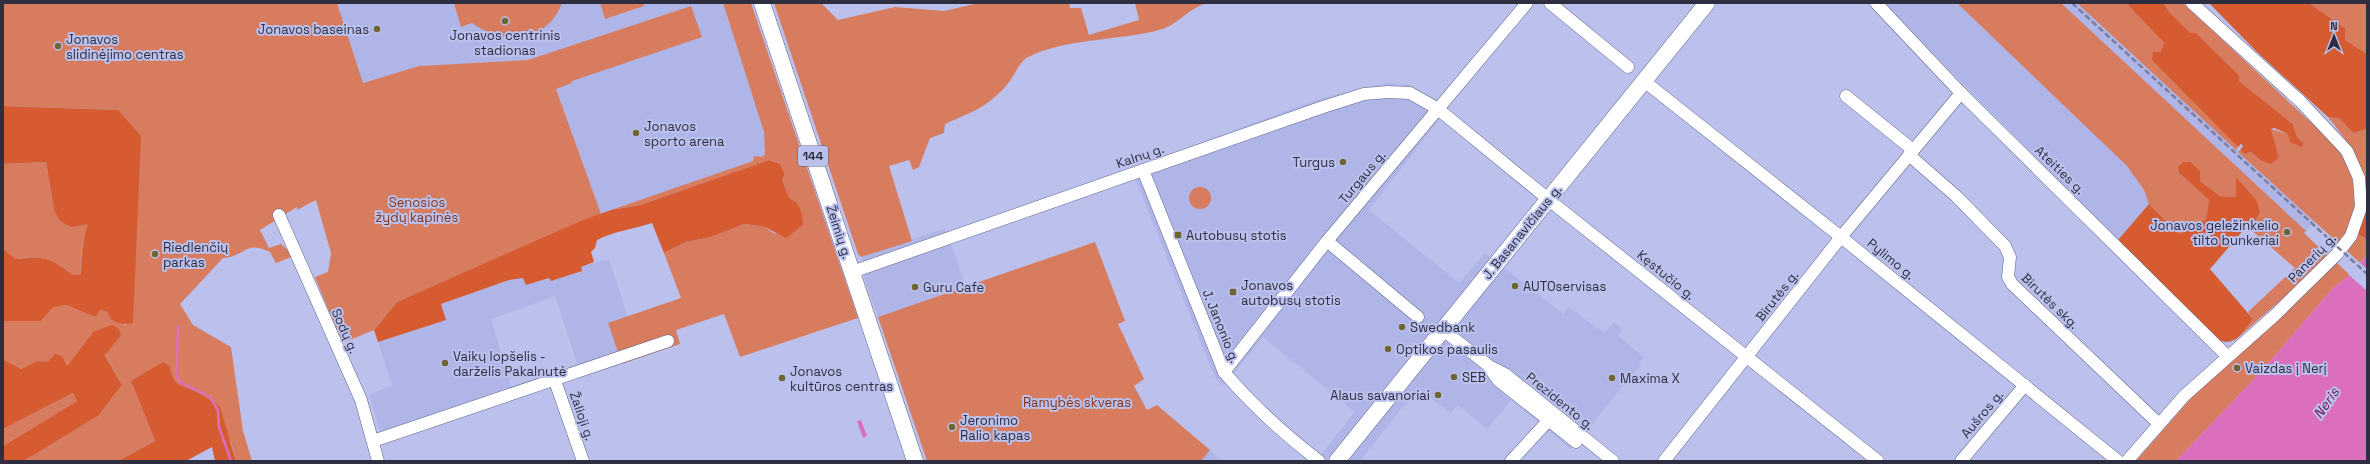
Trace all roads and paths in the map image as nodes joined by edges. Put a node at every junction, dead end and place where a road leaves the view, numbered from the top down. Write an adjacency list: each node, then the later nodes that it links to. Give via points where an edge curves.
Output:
1 (762, 3): 18 (main road, Žeimių g. / 144)
2 (1527, 3): 11 (street, Turgaus g.)
3 (1550, 3): 7 (street)
4 (1707, 3): 8 (main road, J. Basanavičiaus g.)
5 (1876, 3): 9 (street, Ateities g.)
6 (2192, 3): 22 (street, Panerių g., via 2300,101 2347,151 2359,178 2362,199 2355,228 2337,254)
7 (1628, 67)
8 (1644, 81): 14 (main road, J. Basanavičiaus g.); 16 (street, Pylimo g.)
9 (1961, 93): 12 (street, Birutės g.); 22 (street, Ateities g.)
10 (1846, 96): 12 (street)
11 (1438, 109): 13 (street, Kalnų g., via 1410,94 1364,94); 14 (street, Kęstučio g.); 17 (street, Turgaus g.)
12 (1911, 153): 16 (street, Birutės g.); 29 (street, Birutės skg., via 2006,246 2010,258 2008,277 2012,284)
13 (1143, 170): 18 (street, Kalnų g.); 25 (street, J. Janonio g.)
14 (1548, 199): 20 (main road, J. Basanavičiaus g.); 23 (street, Kęstučio g.)
15 (280, 215): 30 (street, Sodų g., via 361,400)
16 (1841, 237): 23 (street, Birutės g.); 27 (street, Pylimo g.)
17 (1327, 240): 19 (street); 25 (street, Turgaus g.)
18 (852, 272): 33 (main road, Žeimių g. / 144)
19 (1418, 317)
20 (1443, 330): 24 (street, Prezidento g.); 35 (main road, J. Basanavičiaus g.)
21 (668, 341): 26 (street)
22 (2227, 356): 29 (street, Panerių g., via 2184,396)
23 (1746, 357): 39 (street, Birutės g.); 40 (street, Kęstučio g.)
24 (1488, 366): 28 (street, Prezidento g., via 1498,380); 38 (street, Prezidento g., via 1504,374)
25 (1224, 372): 34 (street, J. Janonio g., via 1288,438)
26 (555, 381): 30 (street); 32 (street, Žalioji g.)
27 (2025, 385): 41 (street, Aušros g.); 42 (street, Pylimo g.)
28 (1548, 421): 36 (street); 37 (street, Prezidento g.)
29 (2159, 424): 43 (street, Panerių g.)
30 (373, 441): 31 (street, Sodų g.)
31 (378, 461)
32 (583, 461)
33 (916, 461)
34 (1319, 461)
35 (1337, 461)
36 (1511, 461)
37 (1600, 461)
38 (1613, 461)
39 (1664, 461)
40 (1878, 461)
41 (1962, 461)
42 (2118, 461)
43 (2127, 461)

